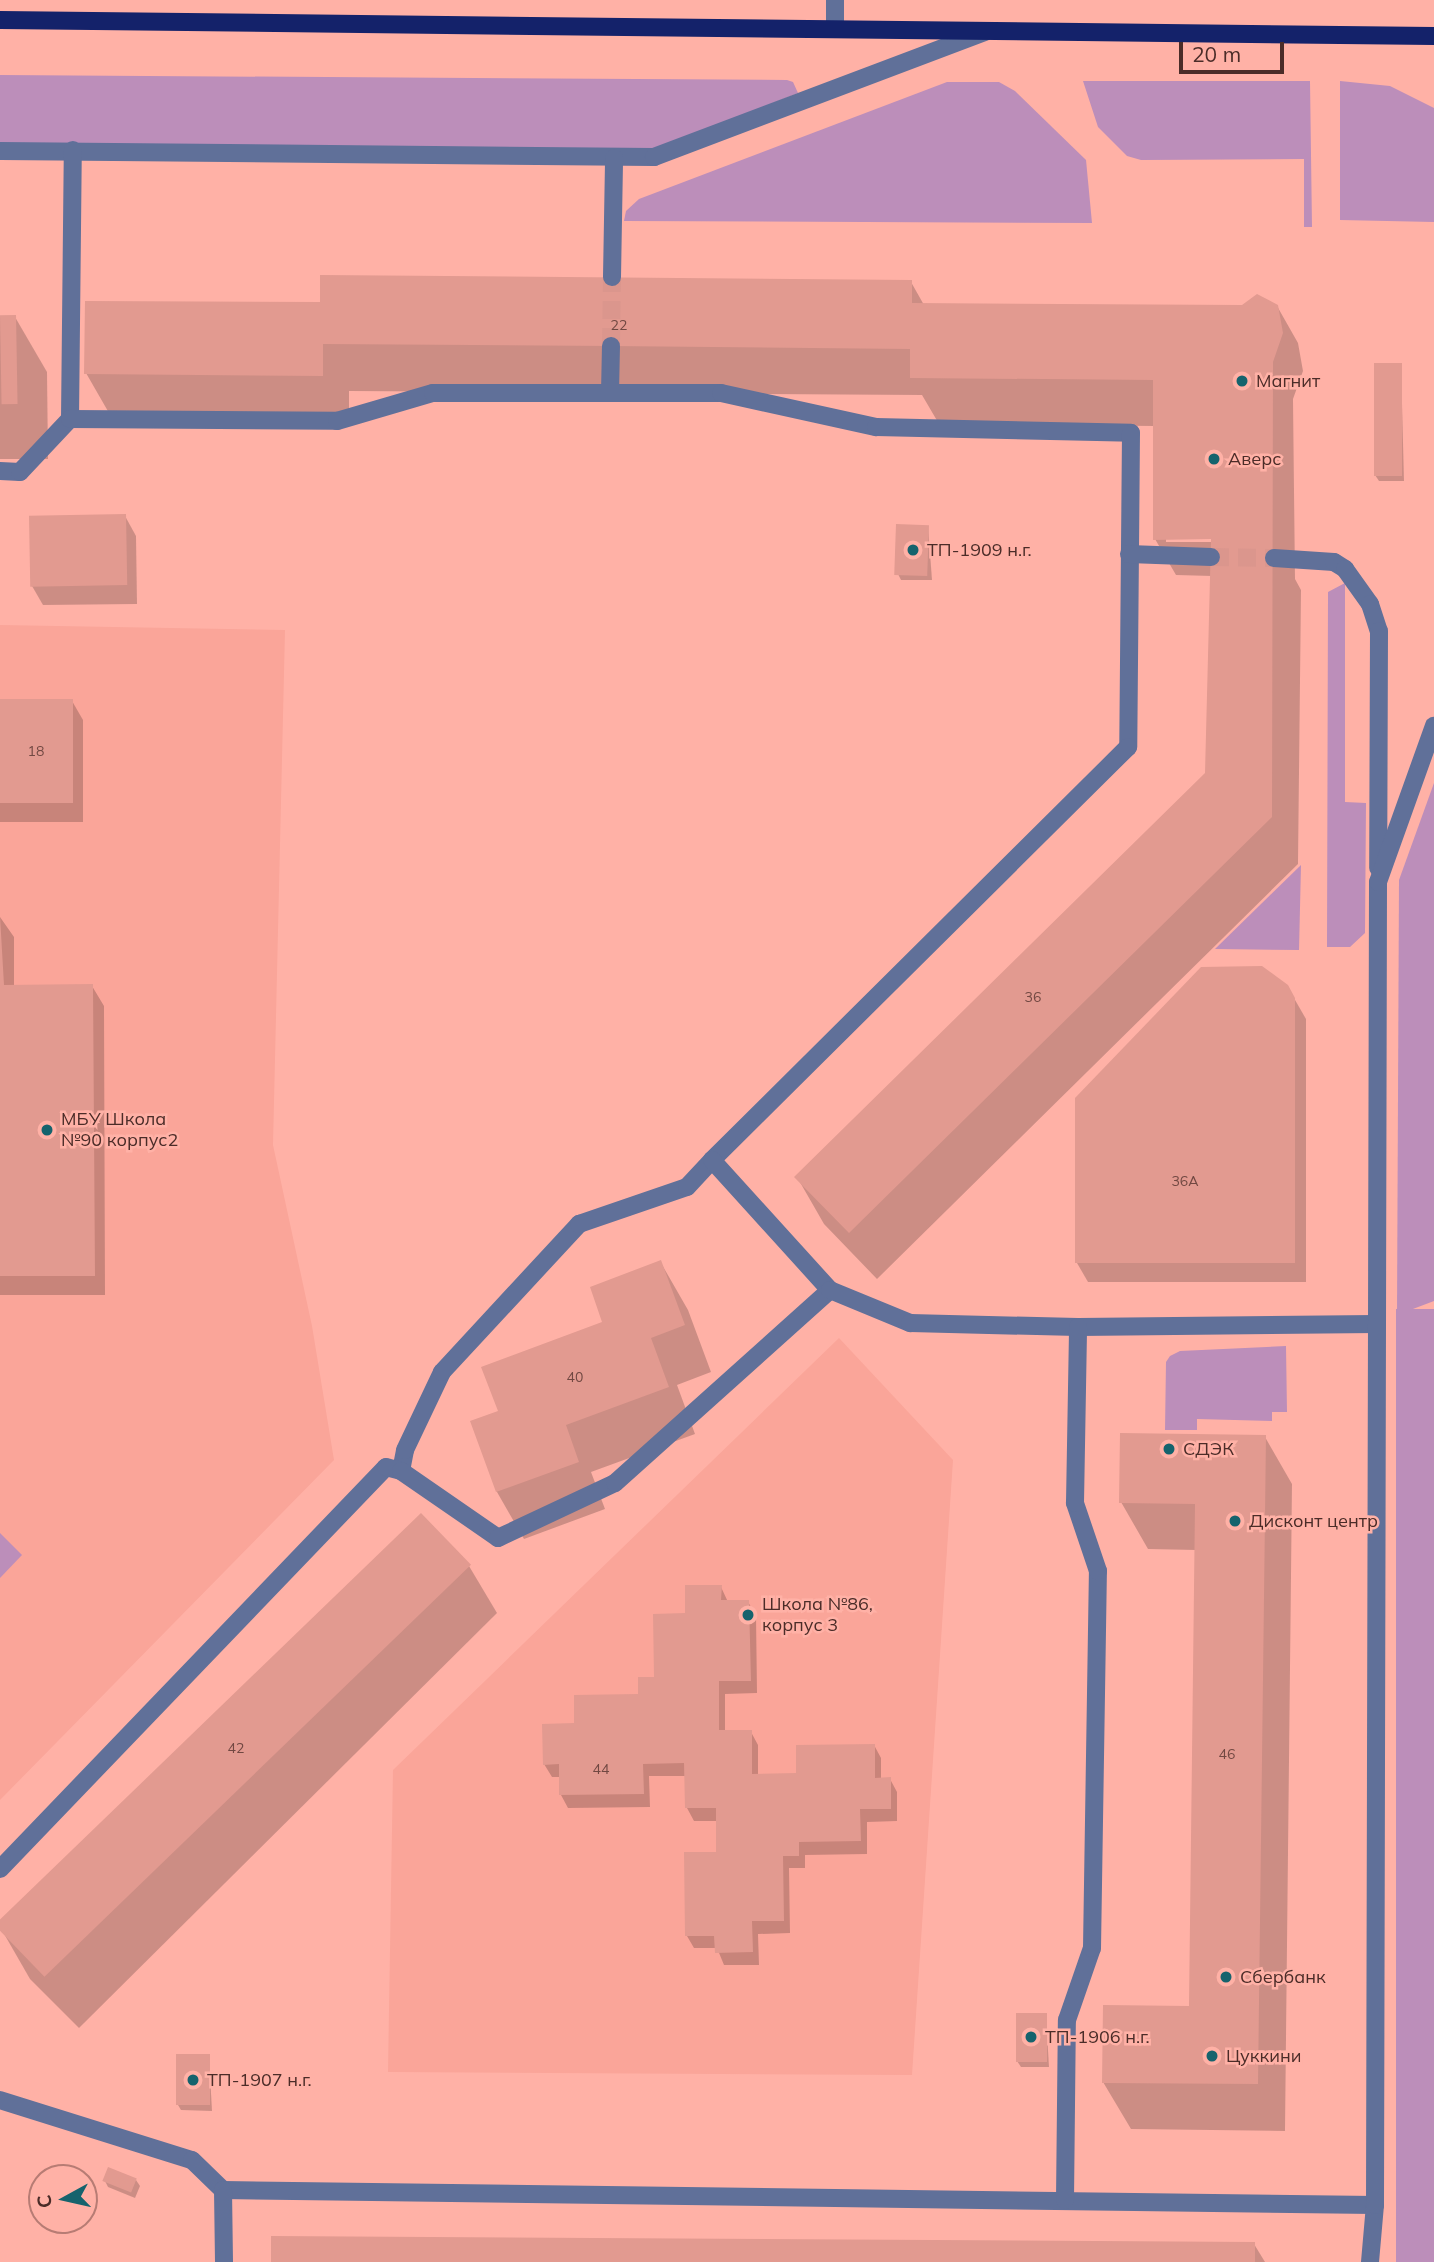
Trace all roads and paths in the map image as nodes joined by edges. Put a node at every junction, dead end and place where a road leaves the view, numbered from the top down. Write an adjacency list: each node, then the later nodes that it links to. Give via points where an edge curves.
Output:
1 (835, 0): 3 (street)
2 (0, 20): 3 (main road)
3 (835, 28): 4 (main road)
4 (994, 28): 5 (main road); 8 (street, via 654,157)
5 (1434, 36)
6 (73, 150): 7 (street); 8 (street); 12 (street)
7 (0, 151)
8 (614, 158): 9 (street)
9 (612, 277)
10 (611, 346): 11 (street)
11 (610, 393): 12 (street, via 433,393 337,421); 14 (street, via 721,393 876,427 1131,433)
12 (70, 419): 13 (street, via 20,472)
13 (0, 471)
14 (1129, 554): 15 (street); 19 (street, via 1128,747)
15 (1211, 557)
16 (1274, 558): 18 (street, via 1334,562 1345,569 1370,604 1379,631)
17 (1434, 726): 18 (street)
18 (1378, 882): 21 (street)
19 (712, 1160): 20 (street); 23 (street, via 687,1187 579,1224 442,1371 405,1450)
20 (830, 1290): 22 (street, via 911,1323); 23 (street, via 615,1483 498,1538)
21 (1376, 1324): 22 (street); 28 (street)
22 (1078, 1327): 27 (street, via 1075,1503 1098,1570 1092,1948 1067,2020)
23 (401, 1471): 24 (street, via 386,1467)
24 (0, 1869)
25 (0, 2100): 26 (street, via 192,2160)
26 (223, 2190): 27 (street); 29 (street)
27 (1065, 2200): 28 (street)
28 (1375, 2205): 30 (street)
29 (225, 2262)
30 (1370, 2262)

